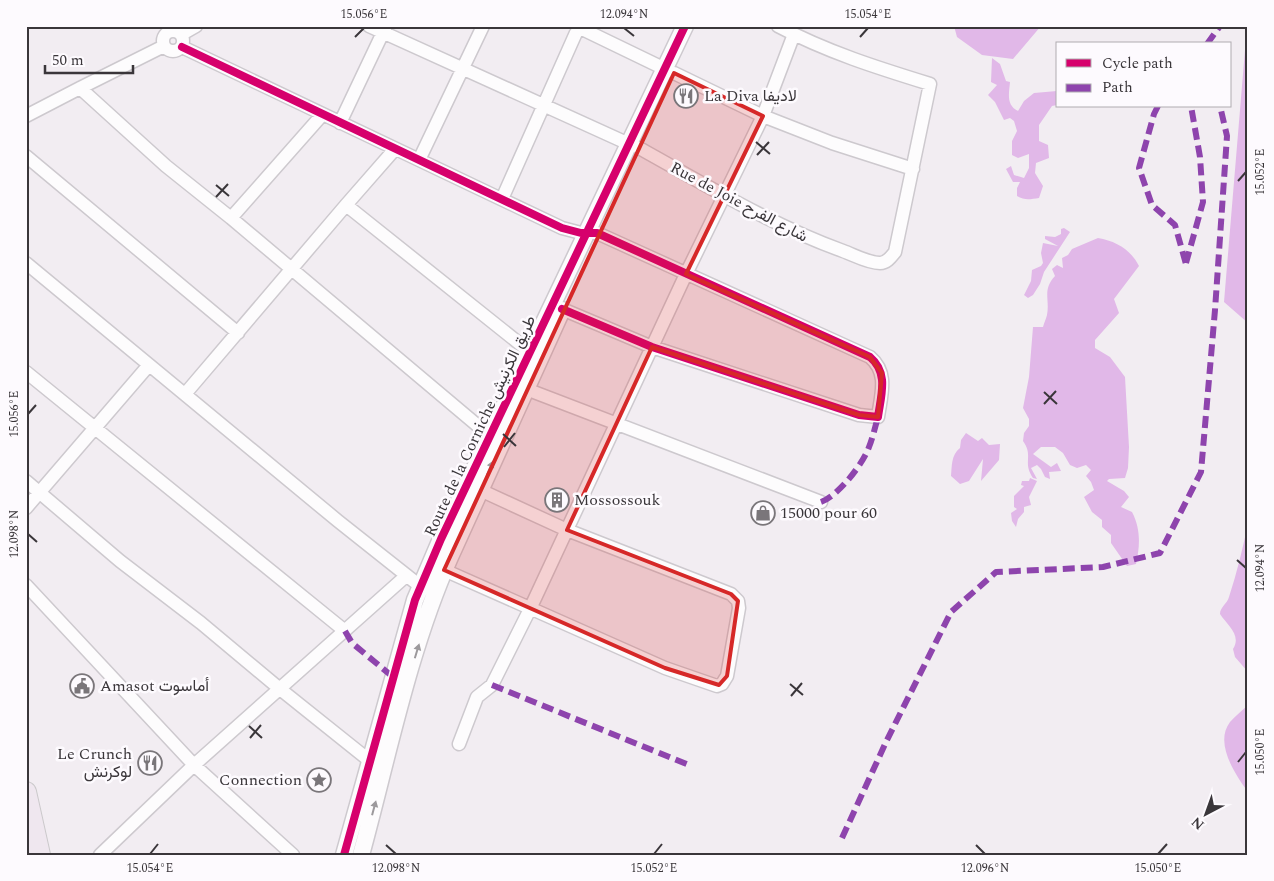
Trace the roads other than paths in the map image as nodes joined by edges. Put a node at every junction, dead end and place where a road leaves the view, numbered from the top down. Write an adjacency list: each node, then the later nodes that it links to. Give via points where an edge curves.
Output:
1 (196, 26): 10 (street)
2 (369, 26): 8 (street, Rue de Joie شارع الفرح)
3 (483, 26): 11 (street)
4 (685, 26): 12 (street, Route de la Corniche طريق الكرنيش)
5 (697, 26): 12 (street, Route de la Corniche طريق الكرنيش)
6 (778, 26): 9 (street)
7 (578, 27): 12 (street); 14 (street)
8 (385, 30): 11 (street, Rue de Joie شارع الفرح); 18 (street)
9 (794, 34): 17 (street); 23 (street, via 858,62 930,84)
10 (176, 35): 13 (street, via 173,51 164,46); 15 (street)
11 (462, 69): 14 (street, Rue de Joie شارع الفرح); 22 (street)
12 (670, 71): 17 (street); 19 (street, Route de la Corniche طريق الكرنيش)
13 (80, 88): 16 (street); 27 (street, via 166,166)
14 (544, 106): 19 (street, Rue de Joie شارع الفرح); 25 (street)
15 (322, 115): 18 (street); 27 (street)
16 (26, 116)
17 (763, 116): 23 (street); 24 (street)
18 (340, 123): 20 (street)
19 (634, 146): 24 (street, Rue de Joie شارع الفرح); 28 (street, Route de la Corniche طريق الكرنيش)
20 (395, 149): 22 (street); 26 (street)
21 (26, 156): 33 (street)
22 (419, 160): 25 (street)
23 (912, 169): 24 (street, Rue de Joie شارع الفرح, via 895,252 885,262 873,262 811,240)
24 (724, 195): 31 (street)
25 (502, 199): 28 (street, via 562,228)
26 (346, 205): 30 (street); 35 (street)
27 (231, 218): 30 (street)
28 (592, 233): 31 (street); 32 (street, Route de la Corniche طريق الكرنيش); 35 (street, Route de la Corniche طريق الكرنيش)
29 (26, 263): 36 (street)
30 (292, 269): 33 (street); 42 (street)
31 (686, 274): 34 (street); 34 (street, via 870,357 882,373 878,417 860,415)
32 (562, 309): 34 (street); 38 (street, Route de la Corniche طريق الكرنيش)
33 (238, 333): 39 (street)
34 (652, 347): 40 (street)
35 (530, 352): 42 (street, Route de la Corniche طريق الكرنيش)
36 (149, 365): 39 (street); 41 (street)
37 (26, 372): 41 (street)
38 (526, 389): 40 (street); 44 (street, Route de la Corniche طريق الكرنيش, one-way to 38)
39 (185, 394): 50 (street)
40 (617, 425): 46 (street); 48 (street)
41 (95, 427): 45 (street); 54 (street)
42 (490, 436): 52 (street, Route de la Corniche طريق الكرنيش)
43 (26, 481): 45 (street)
44 (480, 490): 48 (street); 49 (street, Route de la Corniche طريق الكرنيش)
45 (40, 493): 47 (street); 55 (street)
46 (821, 502)
47 (26, 508)
48 (566, 530): 53 (street); 53 (street, via 731,594 738,601 739,608 726,676 717,686 688,677)
49 (444, 570): 53 (street); 64 (street, Route de la Corniche طريق الكرنيش, one-way to 49, via 408,678)
50 (406, 576): 52 (street); 54 (street)
51 (26, 585): 58 (street)
52 (420, 586): 57 (street, Route de la Corniche طريق الكرنيش)
53 (530, 609): 56 (street, via 492,686 477,697)
54 (345, 631): 55 (street)
55 (280, 690): 57 (street); 58 (street)
56 (459, 744)
57 (370, 761): 63 (street, Route de la Corniche طريق الكرنيش)
58 (194, 765): 61 (street); 62 (street)
59 (26, 792): 60 (main road)
60 (40, 855)
61 (100, 855)
62 (293, 855)
63 (344, 855)
64 (361, 855)

